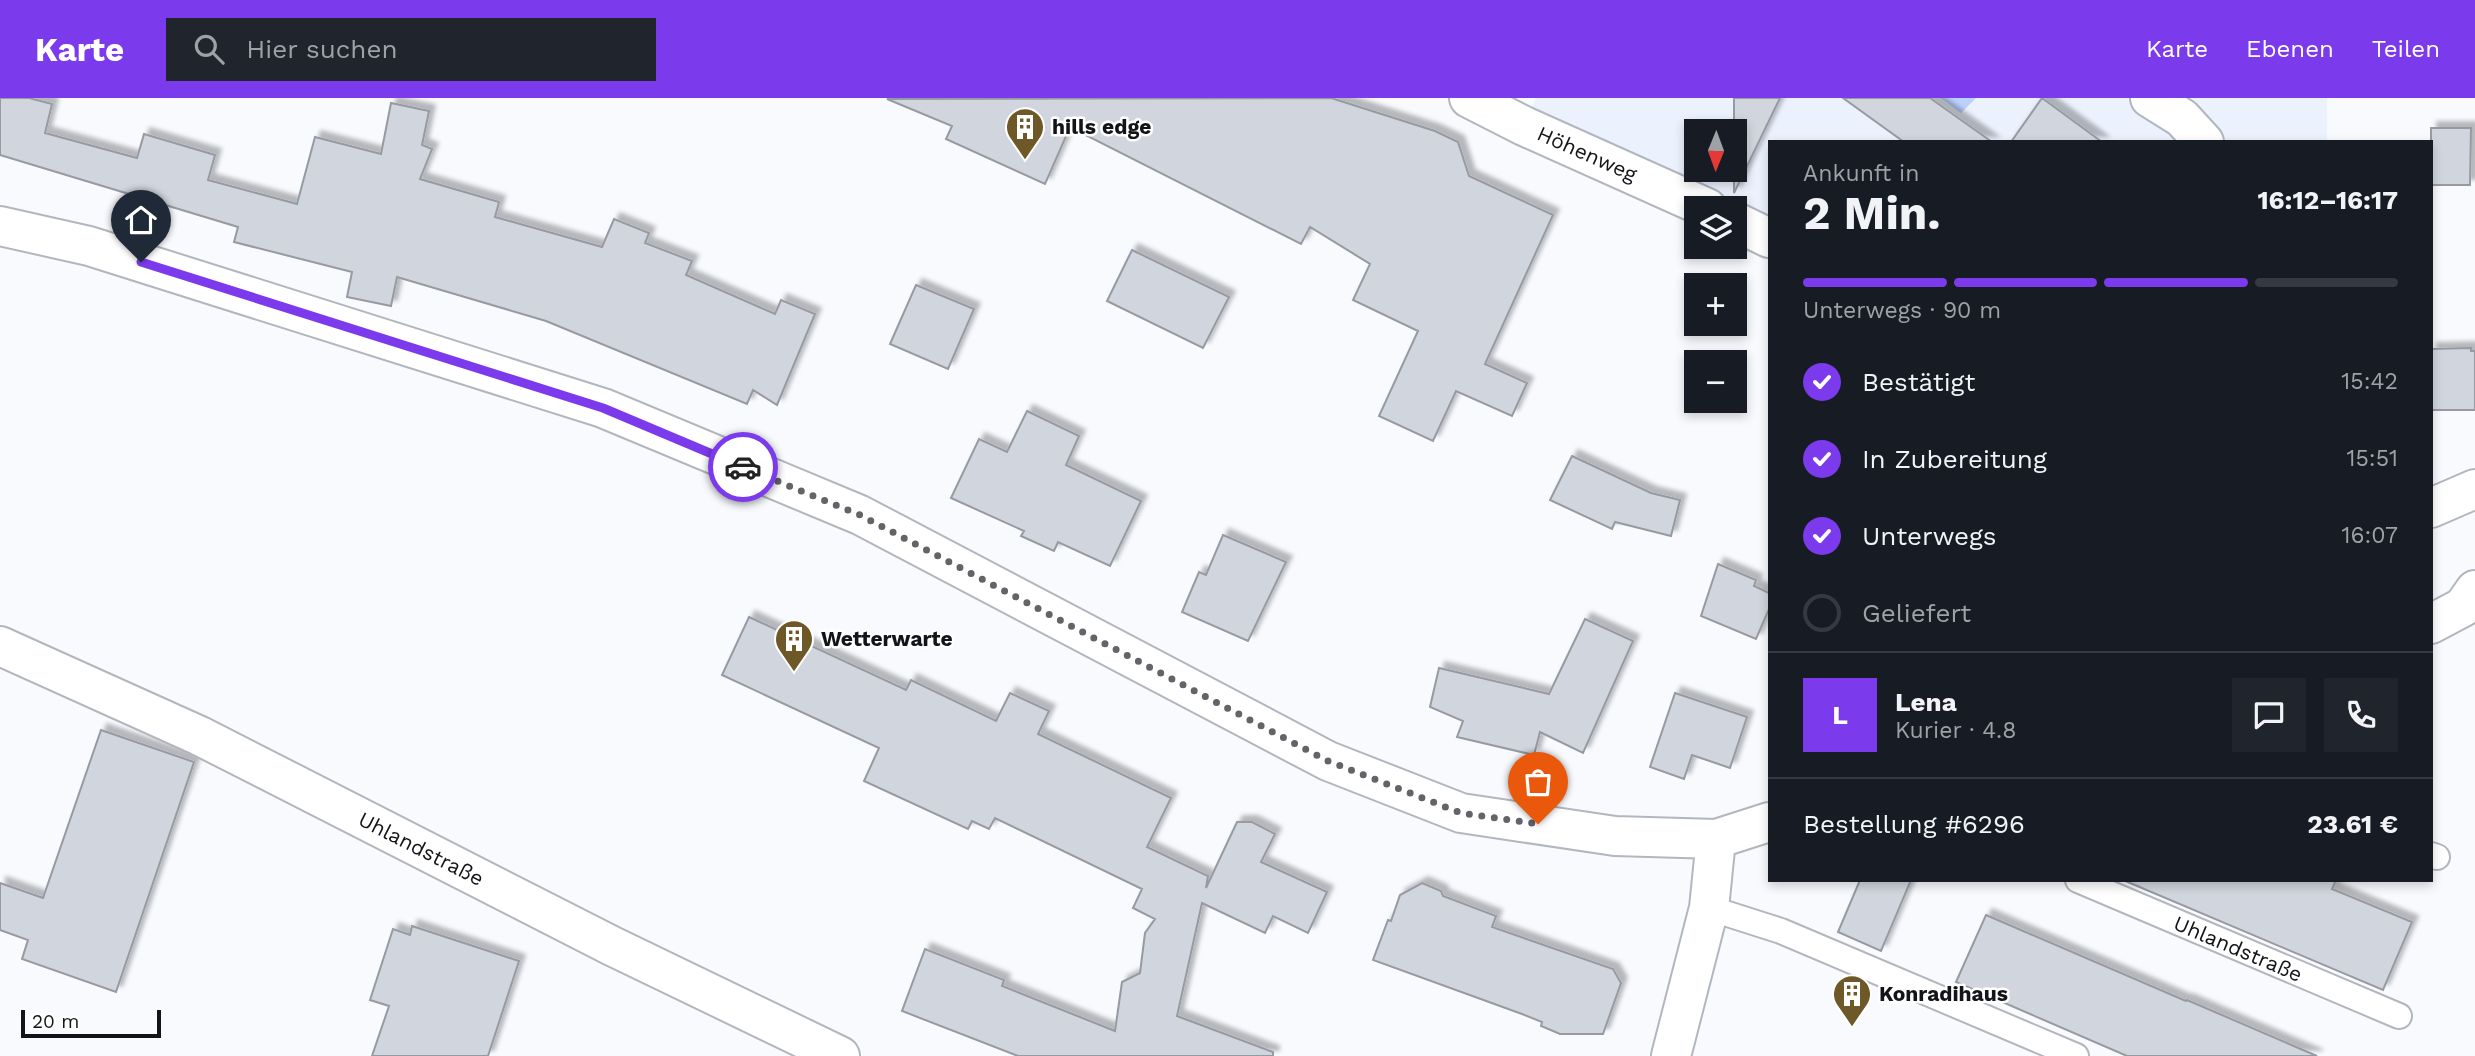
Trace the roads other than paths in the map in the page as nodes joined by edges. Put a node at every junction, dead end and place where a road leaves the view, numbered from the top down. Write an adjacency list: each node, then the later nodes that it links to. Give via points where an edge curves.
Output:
1 (1469, 98): 4 (street, Höhenweg)
2 (2150, 98): 3 (street, via 2182,118)
3 (2202, 140)
4 (1684, 198)
5 (0, 226): 12 (street, via 89,246 603,408 860,515 1328,761 1461,813 1615,836)
6 (1747, 227): 7 (street)
7 (1768, 238)
8 (2475, 489): 9 (street)
9 (2433, 507)
10 (0, 646): 16 (street, Uhlandstraße, via 200,736 612,946)
11 (1768, 821): 12 (street)
12 (1716, 839): 14 (street)
13 (2082, 882): 15 (lane, Uhlandstraße)
14 (1709, 908): 17 (street); 18 (lane, via 1781,931)
15 (2399, 1016)
16 (840, 1056)
17 (1671, 1056)
18 (2076, 1056)

